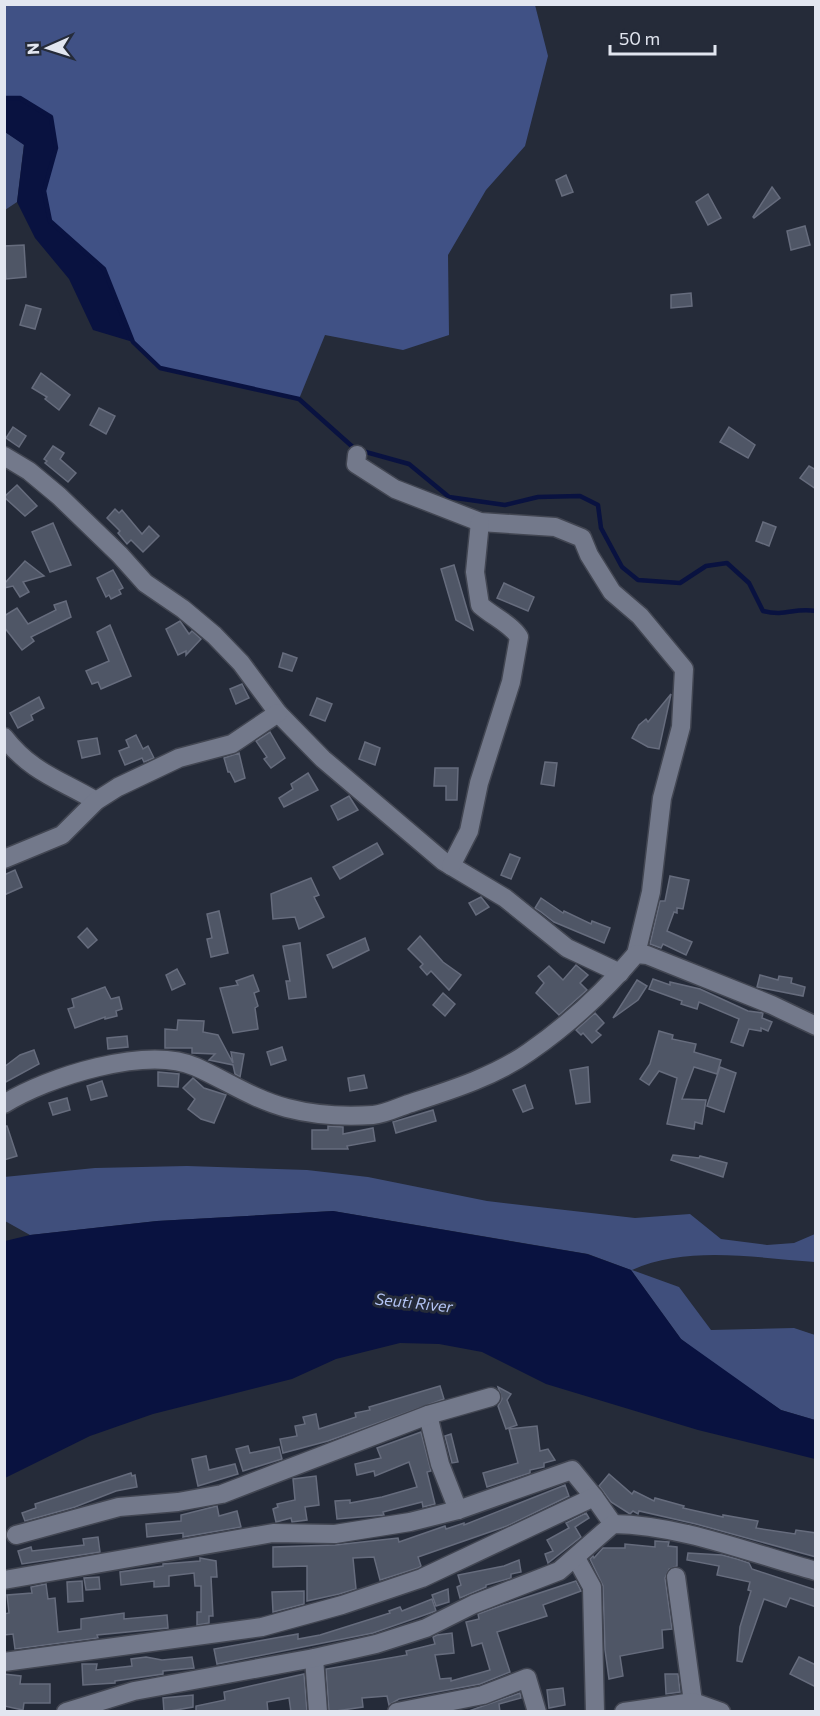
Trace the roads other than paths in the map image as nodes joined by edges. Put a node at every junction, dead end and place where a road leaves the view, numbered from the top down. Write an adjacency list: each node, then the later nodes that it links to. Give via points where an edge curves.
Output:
1 (357, 455): 3 (street, via 356,464 395,489)
2 (4, 456): 4 (street, via 60,496 145,583 214,635 242,663)
3 (480, 522): 8 (street, via 475,572 480,605 514,629 519,637 511,682 479,783 469,831); 9 (street, via 555,527 582,538 612,592 640,616 684,669 681,727 662,798 651,892)
4 (278, 713): 6 (street, via 232,744 179,758); 8 (street, via 323,759)
5 (4, 737): 6 (street, via 19,756 43,774)
6 (96, 801): 7 (street, via 62,835)
7 (4, 859)
8 (451, 866): 10 (street, via 505,898 567,948)
9 (636, 954): 10 (street); 11 (street, via 647,955)
10 (620, 973): 12 (street, via 555,1032 510,1064 376,1114 347,1116 287,1108 222,1082 195,1066 172,1061 106,1064 30,1088)
11 (816, 1026)
12 (4, 1104)
13 (490, 1397): 14 (street)
14 (428, 1415): 16 (street, via 440,1464); 18 (street, via 222,1494 119,1506)
15 (594, 1497): 16 (street, via 572,1470); 17 (street); 24 (street, via 422,1578 342,1605 262,1627)
16 (458, 1510): 22 (street, via 334,1534 273,1533)
17 (613, 1524): 19 (street); 20 (street, via 641,1524)
18 (16, 1535)
19 (576, 1558): 23 (street, via 559,1571 474,1604 426,1628); 30 (street, via 592,1587)
20 (816, 1571)
21 (676, 1577): 25 (street)
22 (4, 1580)
23 (314, 1658): 26 (street, via 134,1691); 27 (street)
24 (4, 1662)
25 (693, 1702): 31 (street); 32 (street)
26 (66, 1712)
27 (318, 1712)
28 (397, 1712): 29 (street, via 483,1695 528,1678)
29 (537, 1712)
30 (595, 1712)
31 (624, 1712)
32 (721, 1712)

